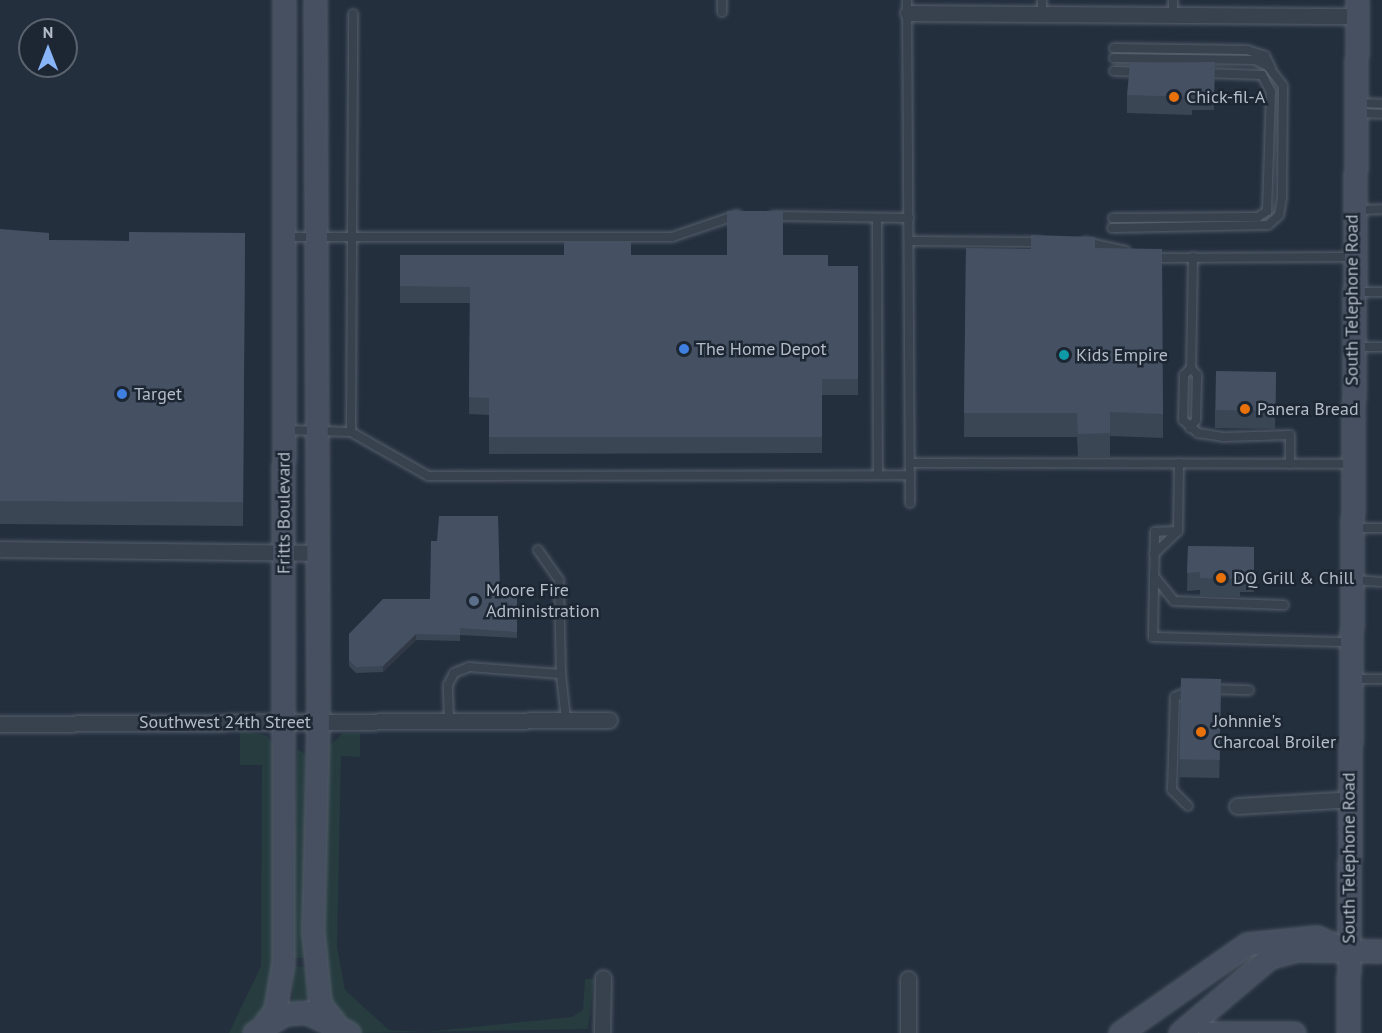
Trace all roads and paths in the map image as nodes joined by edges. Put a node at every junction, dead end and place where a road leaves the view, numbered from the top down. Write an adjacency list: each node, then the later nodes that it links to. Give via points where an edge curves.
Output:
1 (284, 0): 27 (street, Fritts Boulevard)
2 (315, 0): 29 (street, Fritts Boulevard)
3 (722, 0): 8 (lane)
4 (907, 6): 5 (street); 24 (lane)
5 (1042, 7): 6 (street)
6 (1173, 7): 7 (street)
7 (1357, 8): 17 (street, South Telephone Road)
8 (722, 12)
9 (353, 14): 28 (lane)
10 (1114, 48): 15 (lane, via 1247,50 1264,56)
11 (1114, 58): 15 (lane, via 1255,60)
12 (1114, 71): 13 (lane)
13 (1148, 72)
14 (1194, 72): 25 (lane, via 1262,75 1271,92 1267,211 1258,217)
15 (1275, 75): 26 (lane, via 1284,86 1279,215 1256,226)
16 (1382, 104): 17 (lane)
17 (1354, 108): 18 (lane); 20 (street, South Telephone Road)
18 (1382, 114)
19 (1381, 209): 20 (lane)
20 (1352, 210): 34 (street, South Telephone Road)
21 (751, 215): 28 (lane, via 725,215 672,237)
22 (761, 216): 23 (lane)
23 (877, 218): 24 (lane); 48 (lane)
24 (909, 218): 30 (lane)
25 (1113, 218)
26 (1112, 228)
27 (284, 237): 29 (lane); 41 (street, Fritts Boulevard)
28 (351, 237): 29 (lane); 42 (lane)
29 (315, 238): 43 (street, Fritts Boulevard)
30 (909, 241): 31 (lane); 44 (lane)
31 (1053, 242)
32 (1075, 242): 33 (lane, via 1098,243 1147,258)
33 (1193, 257): 34 (lane); 39 (lane)
34 (1352, 257): 35 (street, South Telephone Road)
35 (1352, 292): 36 (lane); 37 (street, South Telephone Road)
36 (1382, 292)
37 (1352, 347): 38 (lane); 47 (street, South Telephone Road)
38 (1382, 347)
39 (1191, 368): 40 (lane, via 1197,375); 40 (lane, via 1184,375 1183,420)
40 (1191, 428): 46 (lane, via 1223,437 1290,435)
41 (284, 430): 43 (lane); 56 (street, Fritts Boulevard)
42 (351, 432): 43 (lane); 48 (lane, via 429,476)
43 (315, 434): 57 (street, Fritts Boulevard)
44 (910, 463): 45 (lane); 49 (lane)
45 (1179, 464): 46 (lane); 53 (lane)
46 (1290, 464): 47 (lane)
47 (1351, 464): 51 (street, South Telephone Road)
48 (878, 476): 49 (lane)
49 (910, 476): 50 (lane)
50 (910, 503)
51 (1350, 528): 52 (lane); 60 (street, South Telephone Road)
52 (1382, 528)
53 (1178, 531): 58 (lane); 58 (lane, via 1155,532)
54 (0, 549): 56 (street)
55 (538, 550): 64 (lane, via 559,580)
56 (285, 551): 57 (street); 71 (street, Fritts Boulevard)
57 (316, 553): 72 (street, Fritts Boulevard)
58 (1154, 554): 59 (lane)
59 (1154, 576): 62 (lane, via 1174,601); 63 (lane, via 1153,637)
60 (1350, 580): 61 (lane); 63 (street, South Telephone Road)
61 (1382, 582)
62 (1284, 605)
63 (1350, 642): 65 (street, South Telephone Road)
64 (561, 674): 68 (lane, via 469,667 454,673); 69 (lane)
65 (1350, 679): 66 (lane); 74 (street, South Telephone Road)
66 (1382, 679)
67 (1249, 690): 75 (lane, via 1199,689 1175,697 1172,790)
68 (449, 719): 69 (street, Southwest 24th Street); 72 (street, Southwest 24th Street)
69 (566, 720): 70 (street, Southwest 24th Street)
70 (609, 720)
71 (284, 721): 72 (street, Southwest 24th Street); 73 (street, Southwest 24th Street); 82 (street, Fritts Boulevard, via 283,962 275,1010)
72 (318, 721): 81 (street, Fritts Boulevard, via 313,932 320,1004)
73 (0, 724)
74 (1350, 799): 76 (street); 77 (street, South Telephone Road)
75 (1188, 806)
76 (1237, 806)
77 (1349, 951): 78 (street); 85 (street, via 1317,937 1247,944); 86 (street, via 1296,950 1270,957); 89 (street, South Telephone Road)
78 (1382, 951)
79 (603, 978): 83 (street)
80 (908, 979): 84 (street)
81 (341, 1027): 82 (street, via 306,1012)
82 (259, 1028)
83 (602, 1033)
84 (908, 1033)
85 (1120, 1033)
86 (1180, 1033)
87 (1209, 1033): 88 (street)
88 (1294, 1033)
89 (1348, 1033)

